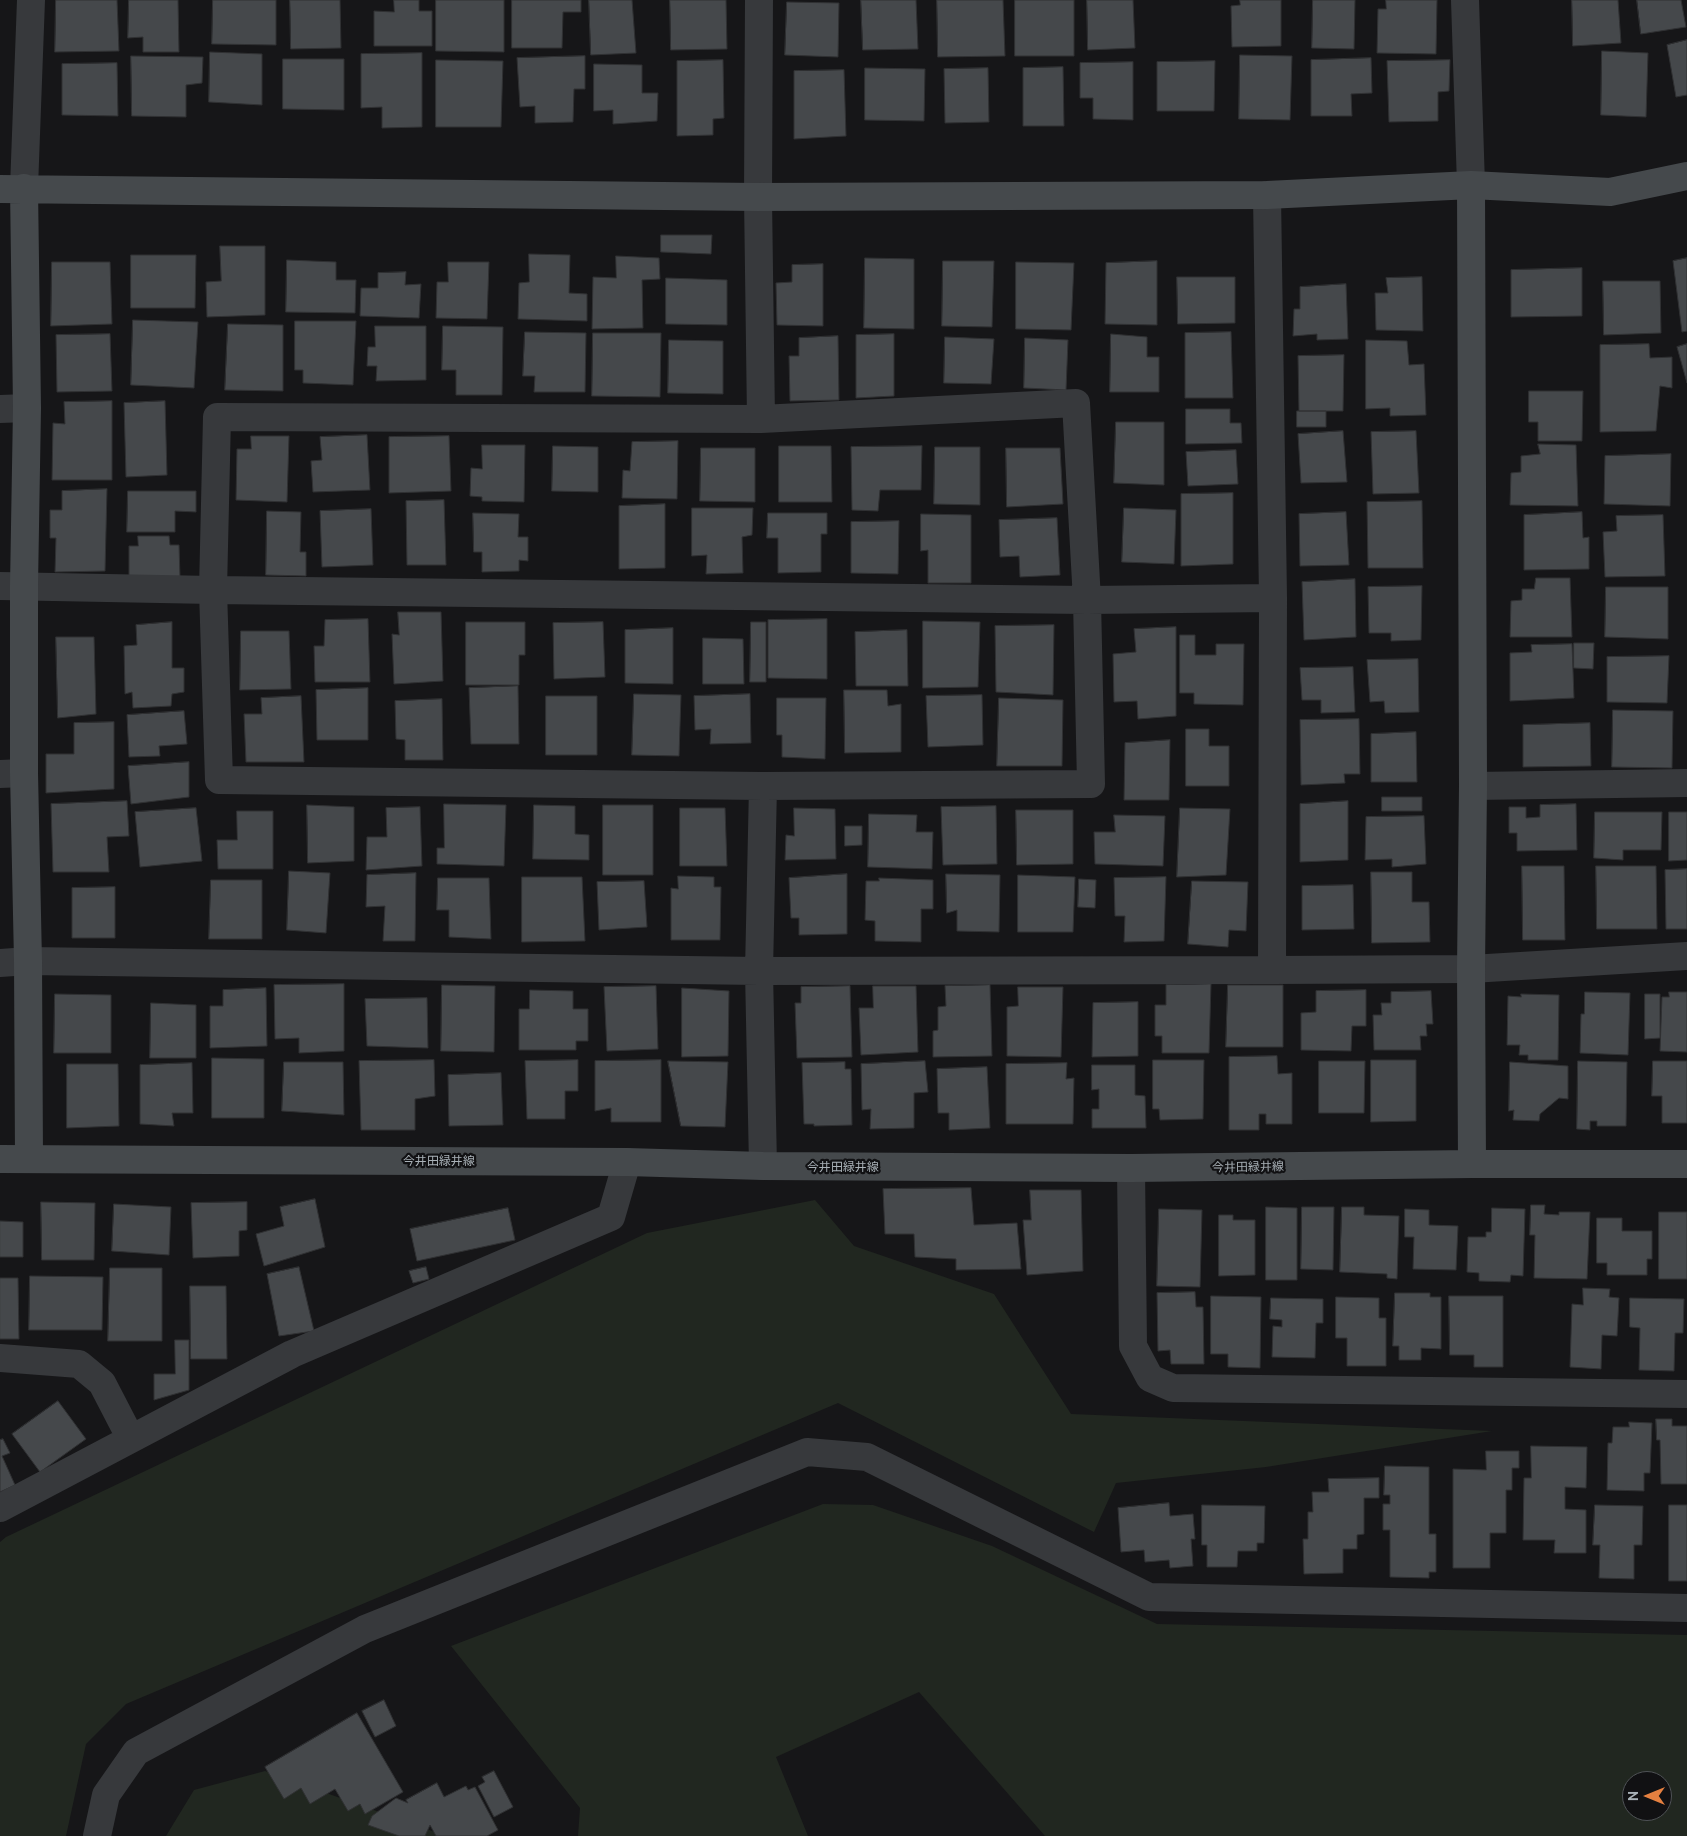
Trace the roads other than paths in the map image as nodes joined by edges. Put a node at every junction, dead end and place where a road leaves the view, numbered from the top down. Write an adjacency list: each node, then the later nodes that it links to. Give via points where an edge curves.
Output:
1 (31, 0): 6 (street)
2 (759, 0): 8 (street)
3 (1465, 0): 5 (street)
4 (1687, 176): 5 (street, via 1610,192)
5 (1471, 185): 7 (street); 19 (street)
6 (12, 189): 8 (street); 9 (street)
7 (1267, 195): 8 (street); 14 (street)
8 (758, 197): 11 (street)
9 (27, 408): 10 (street); 12 (street)
10 (0, 409)
11 (761, 419): 13 (street, via 217,418); 15 (street, via 1076,403)
12 (12, 586): 13 (street); 16 (street)
13 (213, 590): 15 (street); 18 (street, via 219,780)
14 (1273, 598): 15 (street); 24 (street)
15 (1087, 600): 18 (street, via 1091,784)
16 (12, 773): 21 (street)
17 (1687, 783): 19 (street)
18 (763, 786): 25 (street)
19 (1473, 786): 23 (street)
20 (1687, 956): 23 (street)
21 (28, 961): 22 (street); 25 (street); 27 (street)
22 (0, 962)
23 (1471, 969): 24 (street); 29 (street)
24 (1272, 970): 25 (street)
25 (759, 971): 31 (street)
26 (0, 1159): 27 (street, 今井田緑井線)
27 (29, 1159): 28 (street, 今井田緑井線)
28 (627, 1162): 31 (street, 今井田緑井線); 35 (street, via 611,1217 292,1354)
29 (1472, 1164): 30 (street, 今井田緑井線); 32 (street, 今井田緑井線)
30 (1687, 1164)
31 (763, 1166): 32 (street, 今井田緑井線)
32 (1132, 1168): 34 (street, via 1133,1346 1150,1378 1173,1388)
33 (0, 1358): 35 (street, via 79,1364 102,1383)
34 (1687, 1394)
35 (131, 1439): 36 (street)
36 (0, 1508)
37 (1687, 1608): 38 (street, via 1149,1597 867,1457 807,1452 365,1629 136,1752 106,1795)
38 (97, 1836)

